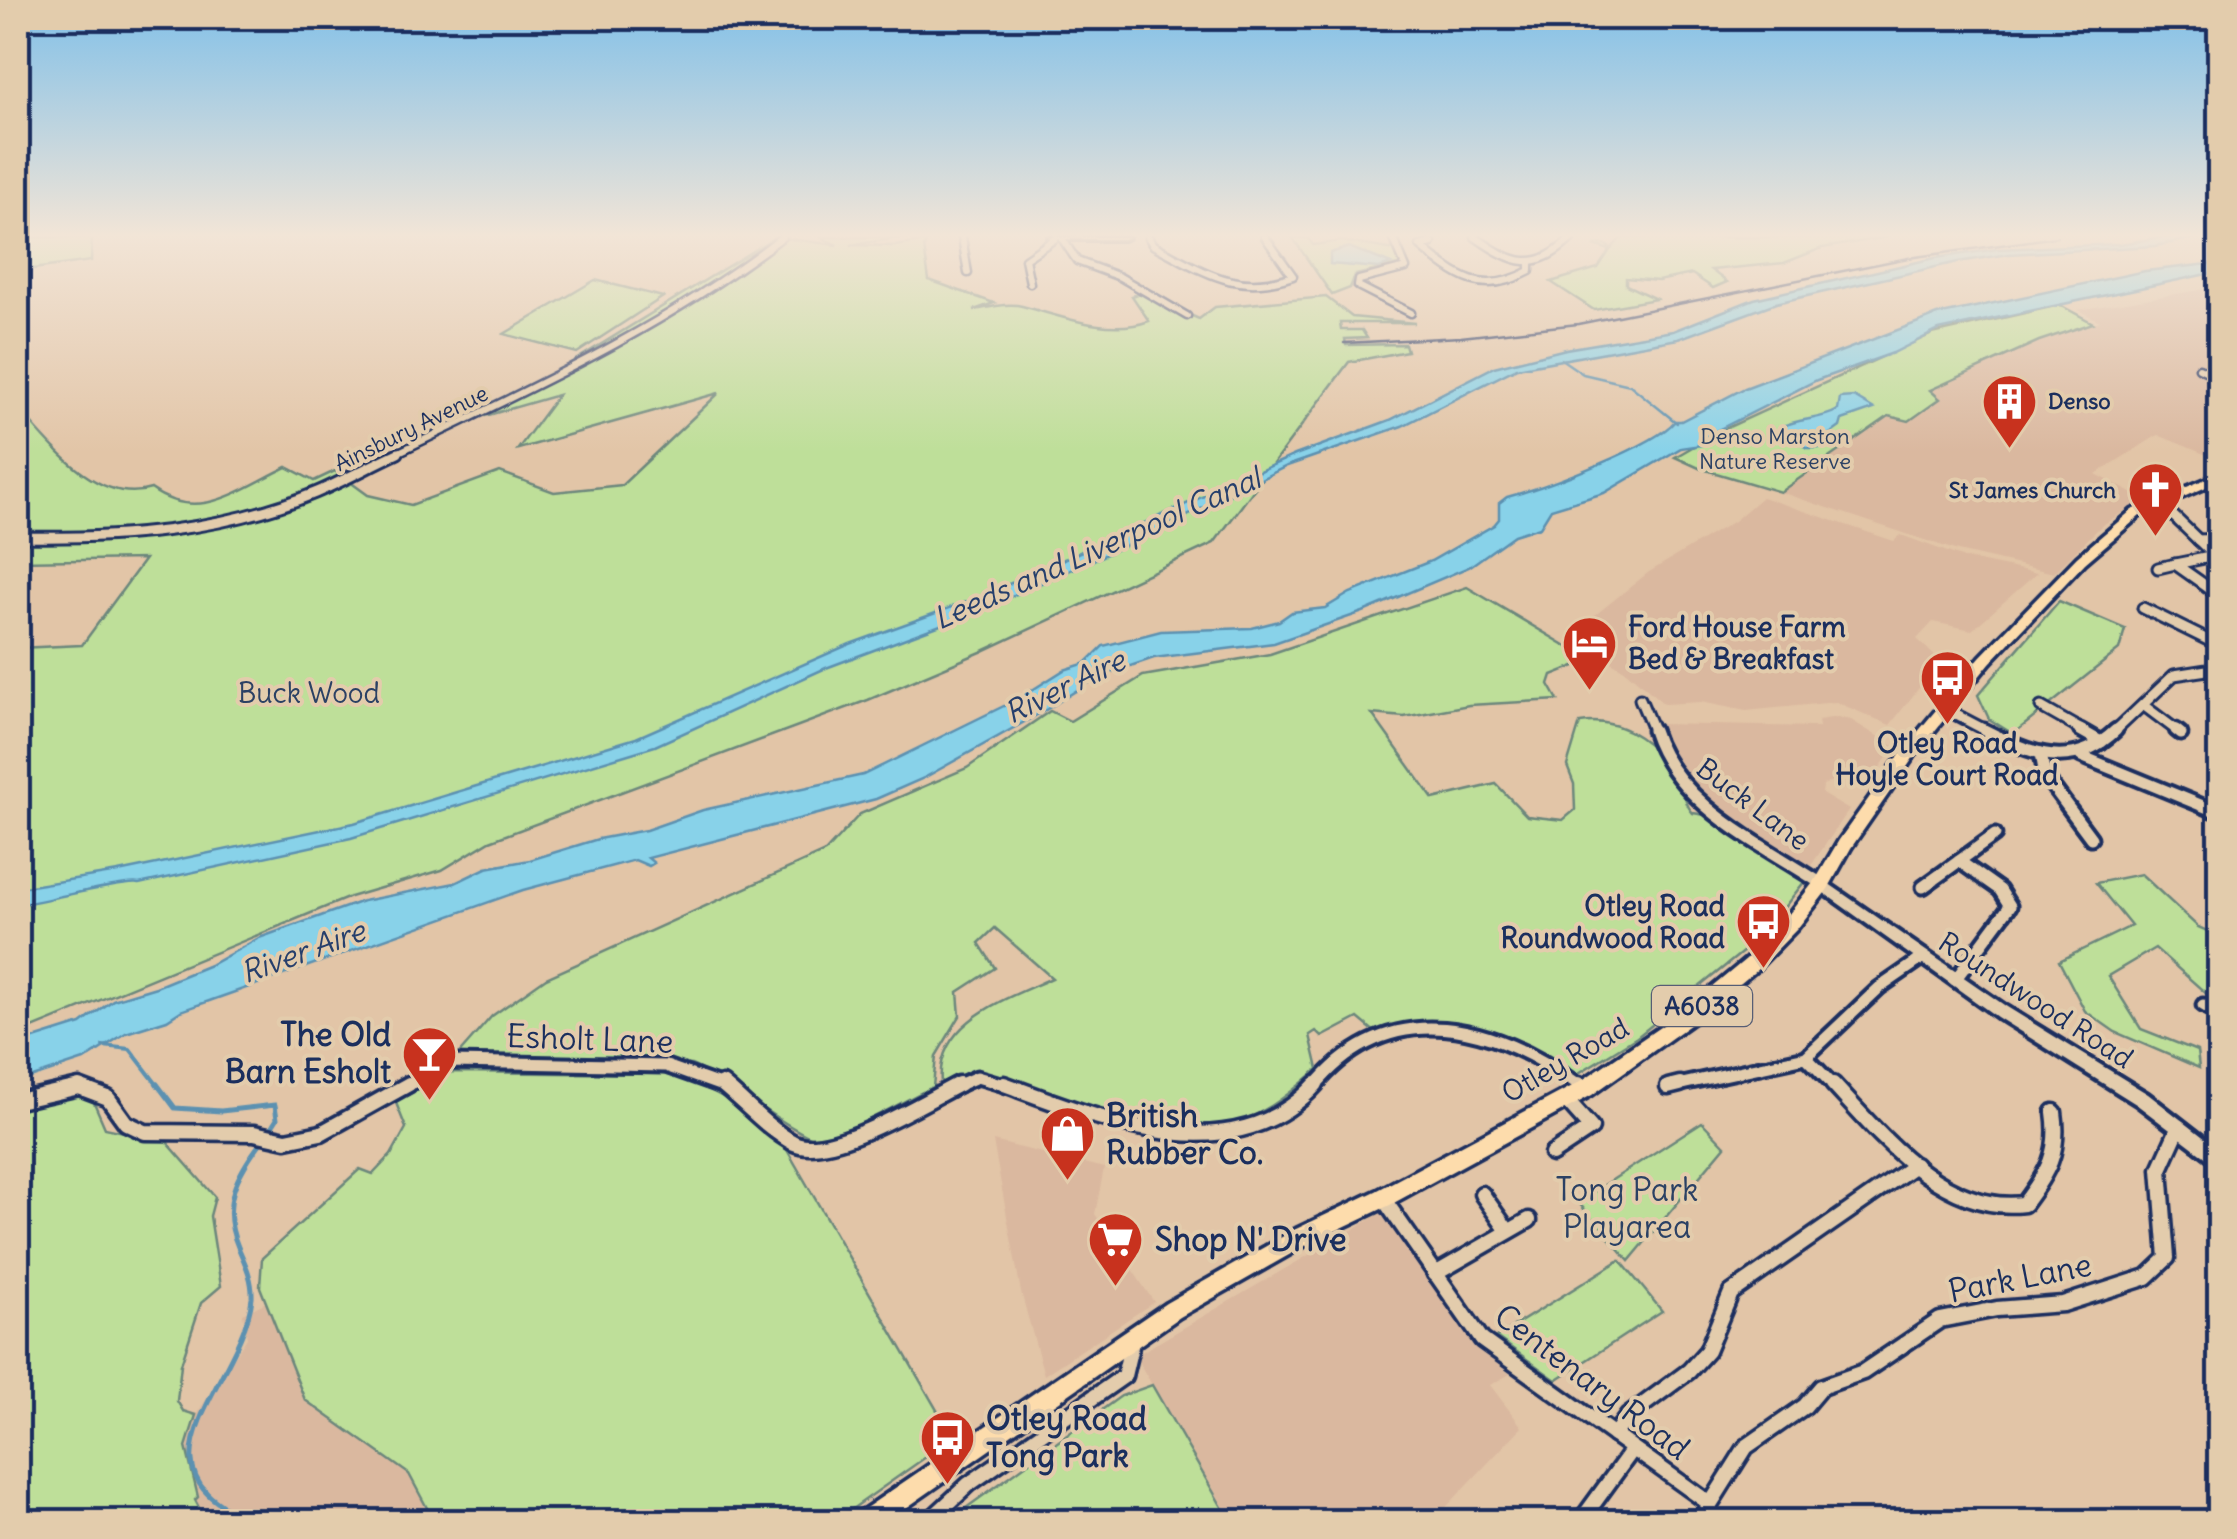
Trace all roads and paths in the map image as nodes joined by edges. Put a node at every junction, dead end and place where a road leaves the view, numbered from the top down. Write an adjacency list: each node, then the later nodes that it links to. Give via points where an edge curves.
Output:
1 (680, 309): 10 (street, Ainsbury Avenue, via 620,345 300,499 135,538)
2 (1175, 309): 5 (street)
3 (1403, 309): 4 (street)
4 (1411, 313)
5 (1187, 316)
6 (2199, 368): 7 (street)
7 (2220, 378)
8 (2220, 476): 9 (main road, Otley Road / A6038)
9 (2158, 501): 12 (street); 23 (main road, Otley Road / A6038, via 2080,560)
10 (18, 538)
11 (2220, 539): 12 (street)
12 (2198, 540): 13 (street)
13 (2217, 558): 14 (street)
14 (2175, 564): 15 (street); 16 (street)
15 (2158, 568)
16 (2209, 588)
17 (2144, 608): 18 (street)
18 (2220, 646)
19 (2220, 668): 21 (street, via 2172,676)
20 (1640, 699): 32 (street, Buck Lane, via 1654,741 1685,784)
21 (2144, 705): 24 (street); 25 (street)
22 (2041, 706): 25 (street)
23 (1945, 709): 26 (street); 32 (main road, Otley Road / A6038)
24 (2180, 734)
25 (2101, 742): 27 (street)
26 (2040, 753): 27 (street); 30 (street, via 2044,776)
27 (2080, 756): 28 (street)
28 (2220, 813)
29 (1995, 835): 31 (street)
30 (2090, 838)
31 (1959, 861): 33 (street); 35 (street, via 2000,890 2010,906)
32 (1822, 884): 34 (street, Roundwood Road); 40 (main road, Otley Road / A6038, via 1729,984)
33 (1923, 887)
34 (1924, 957): 35 (street, Roundwood Road); 38 (street, via 1879,988)
35 (1956, 980): 44 (street, Roundwood Road)
36 (2203, 1005): 37 (street)
37 (2220, 1015)
38 (1806, 1057): 39 (street); 47 (street)
39 (1668, 1087)
40 (1586, 1089): 41 (main road, Otley Road / A6038); 42 (street, Esholt Lane, via 1493,1037 1435,1024 1402,1028 1364,1044 1293,1104 1217,1134 1139,1125 978,1076 855,1133 808,1146 796,1144 722,1084 666,1066 460,1062 431,1070 302,1140 144,1132 126,1123 108,1098 78,1087)
41 (1566, 1100): 45 (street, via 1591,1128); 49 (main road, Otley Road / A6038)
42 (18, 1102)
43 (2054, 1112): 47 (street, via 2059,1153 2024,1204 1994,1207 1957,1195)
44 (2179, 1127): 46 (street, Roundwood Road); 58 (street, Park Lane, via 2160,1169 2167,1258 2146,1278 2062,1304 1940,1320 1863,1372 1822,1388 1746,1448)
45 (1552, 1154)
46 (2220, 1160)
47 (1915, 1164): 54 (street, via 1731,1293 1707,1351)
48 (1482, 1194): 51 (street)
49 (1383, 1198): 52 (street, Centenary Road); 53 (main road, Otley Road / A6038, via 1274,1252)
50 (1529, 1220): 51 (street)
51 (1508, 1232): 52 (street)
52 (1434, 1274): 54 (street, Centenary Road, via 1482,1340)
53 (1133, 1337): 59 (main road, Otley Road / A6038); 60 (street, via 1124,1376 968,1484)
54 (1614, 1435): 55 (street, Centenary Road)
55 (1633, 1449): 58 (street, Centenary Road); 61 (street)
56 (2220, 1475): 57 (street)
57 (2220, 1493)
58 (1709, 1503): 62 (street, Park Lane)
59 (865, 1522)
60 (928, 1522)
61 (1580, 1522)
62 (1699, 1522)

